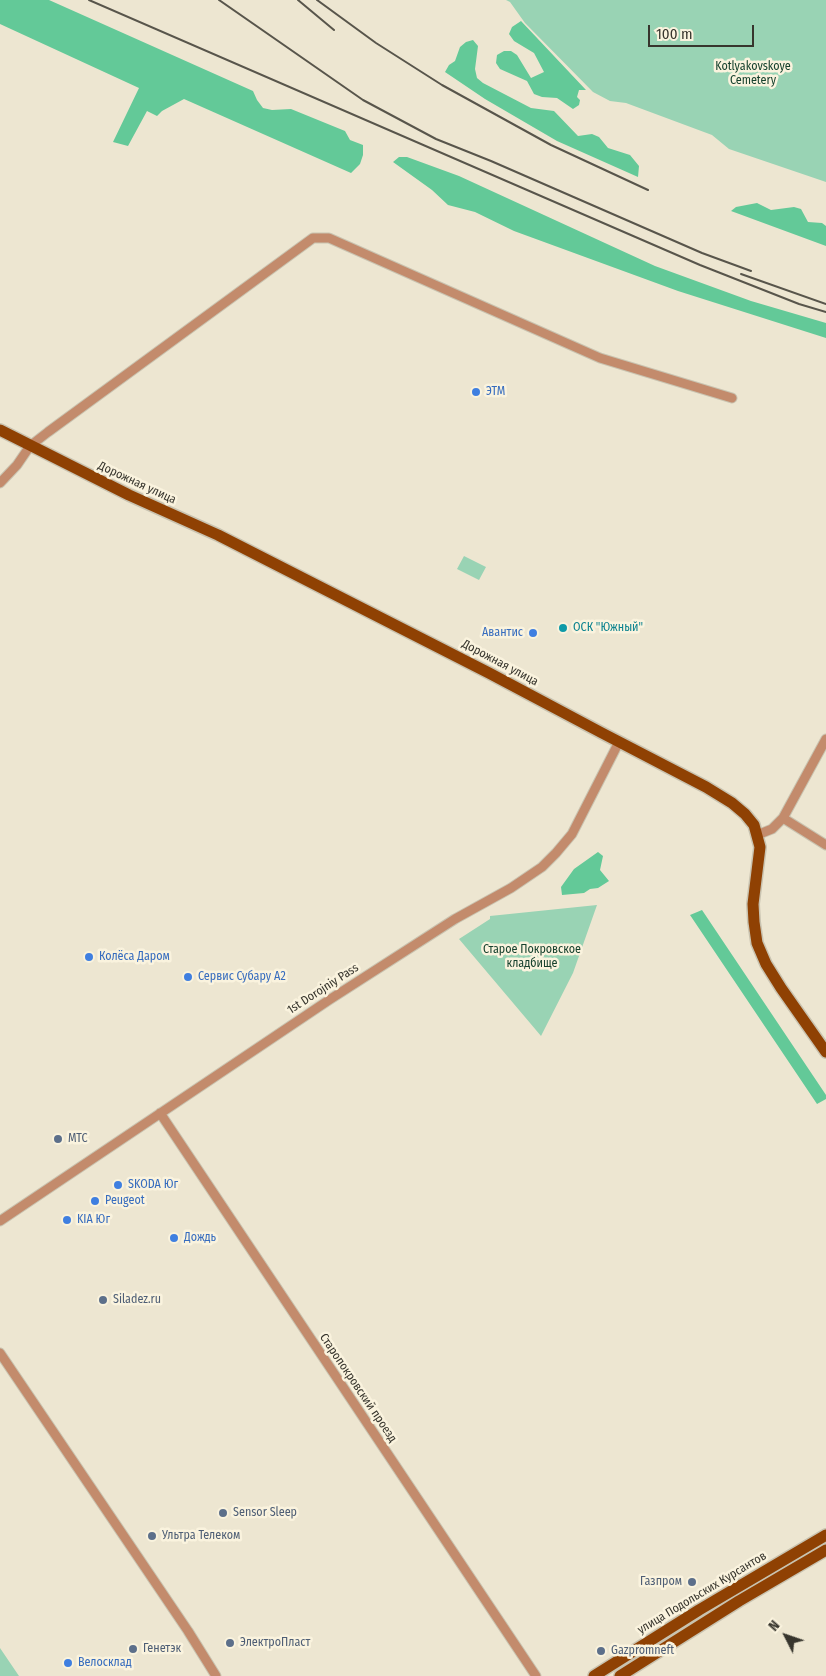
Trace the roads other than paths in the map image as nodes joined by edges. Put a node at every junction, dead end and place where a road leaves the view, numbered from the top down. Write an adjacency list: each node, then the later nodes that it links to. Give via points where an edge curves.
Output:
1 (732, 398): 3 (street, via 600,358 329,238 313,238)
2 (0, 430): 3 (main road, Дорожная улица)
3 (30, 446): 4 (street); 6 (main road, Дорожная улица, via 218,535 489,672)
4 (0, 483)
5 (826, 739): 7 (street)
6 (619, 742): 8 (main road, Дорожная улица, via 732,803 754,825); 11 (street, 1st Dorojniy Pass, via 572,834 542,867 447,924)
7 (783, 818): 8 (street, via 772,829); 9 (street)
8 (758, 835): 10 (main road, Дорожная улица, via 760,859 753,904 757,943 781,988)
9 (826, 845)
10 (826, 1052)
11 (160, 1113): 12 (street, 1st Dorojniy Pass); 17 (street, Старопокровский проезд)
12 (0, 1221)
13 (0, 1353): 16 (street)
14 (826, 1535): 18 (main road, улица Подольских Курсантов)
15 (826, 1550): 19 (main road)
16 (216, 1676)
17 (536, 1676)
18 (594, 1676)
19 (620, 1676)

